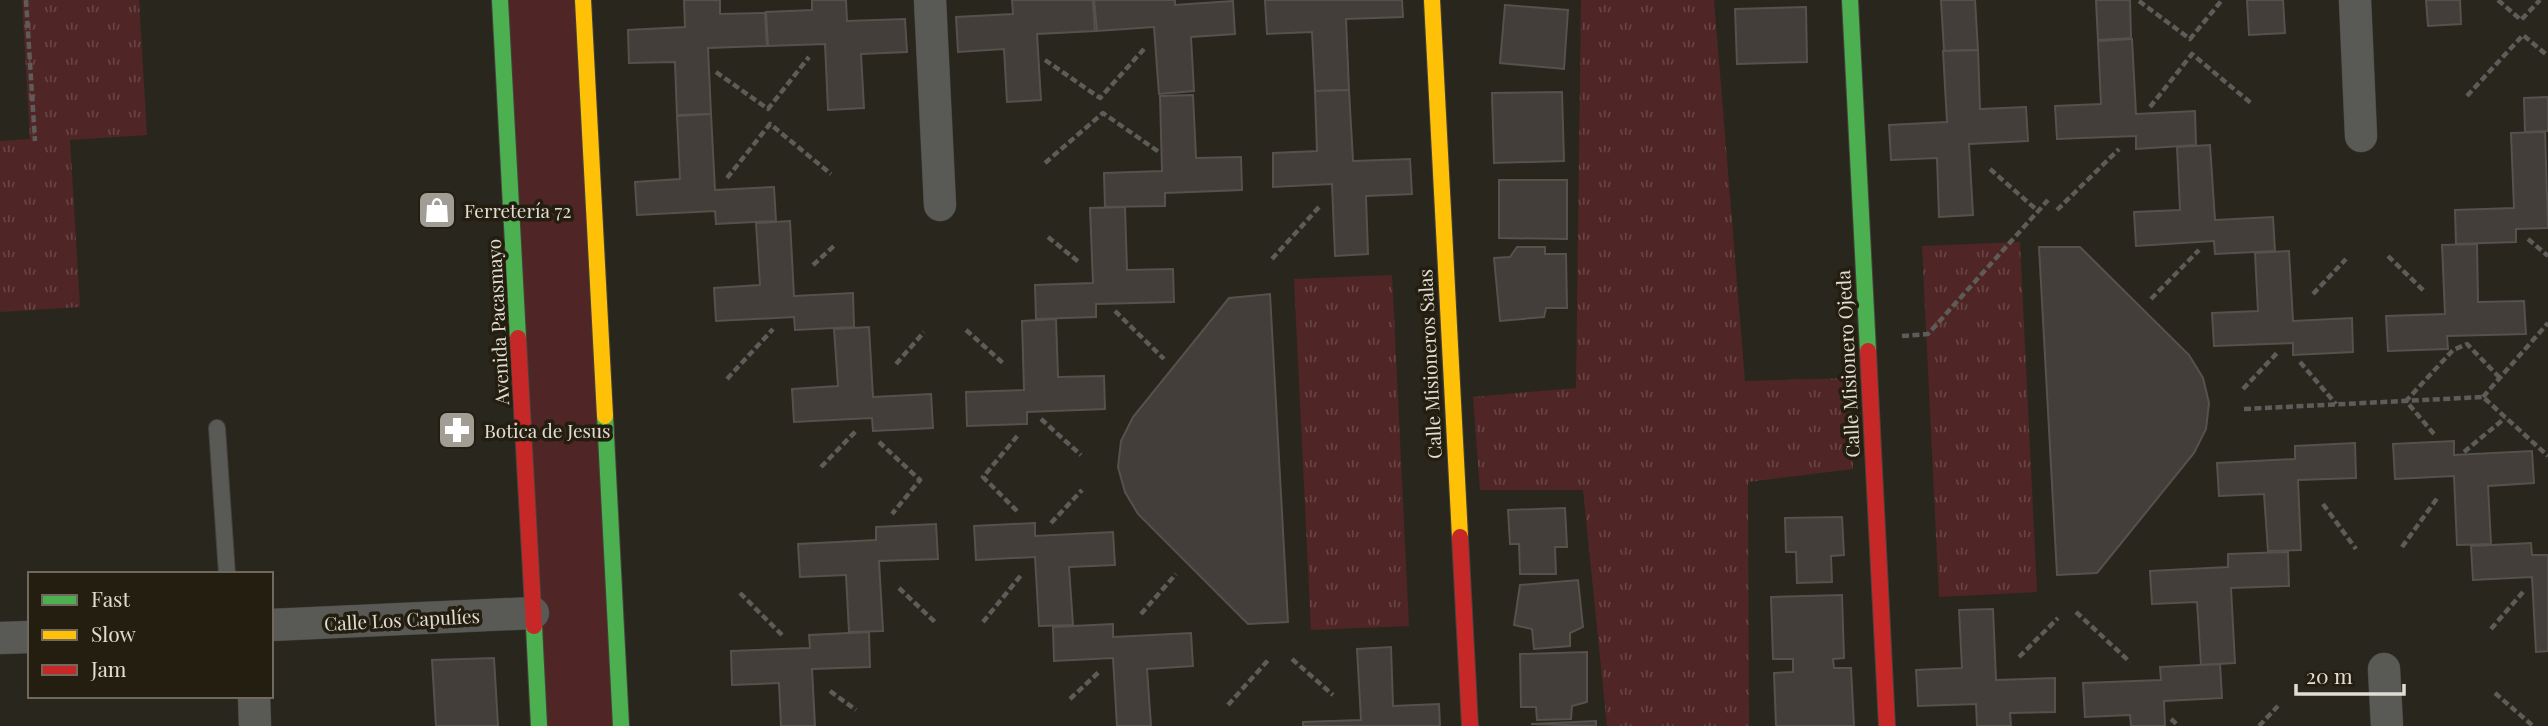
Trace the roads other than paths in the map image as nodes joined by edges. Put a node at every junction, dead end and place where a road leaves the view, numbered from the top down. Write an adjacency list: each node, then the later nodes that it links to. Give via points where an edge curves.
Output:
1 (500, 0): 11 (main road, Avenida Pacasmayo)
2 (583, 0): 19 (main road)
3 (930, 0): 8 (street)
4 (1432, 0): 20 (main road, Calle Misioneros Salas)
5 (1850, 0): 21 (main road, Calle Misionero Ojeda)
6 (2354, 0): 7 (street)
7 (2361, 136)
8 (940, 205)
9 (216, 428): 10 (lane)
10 (227, 572)
11 (533, 613): 12 (street, Calle Los Capulíes); 18 (main road, Avenida Pacasmayo)
12 (273, 625)
13 (28, 637): 14 (street)
14 (0, 638)
15 (2384, 669): 22 (street)
16 (254, 698): 17 (street)
17 (255, 726)
18 (539, 726)
19 (621, 726)
20 (1470, 726)
21 (1887, 726)
22 (2387, 726)

